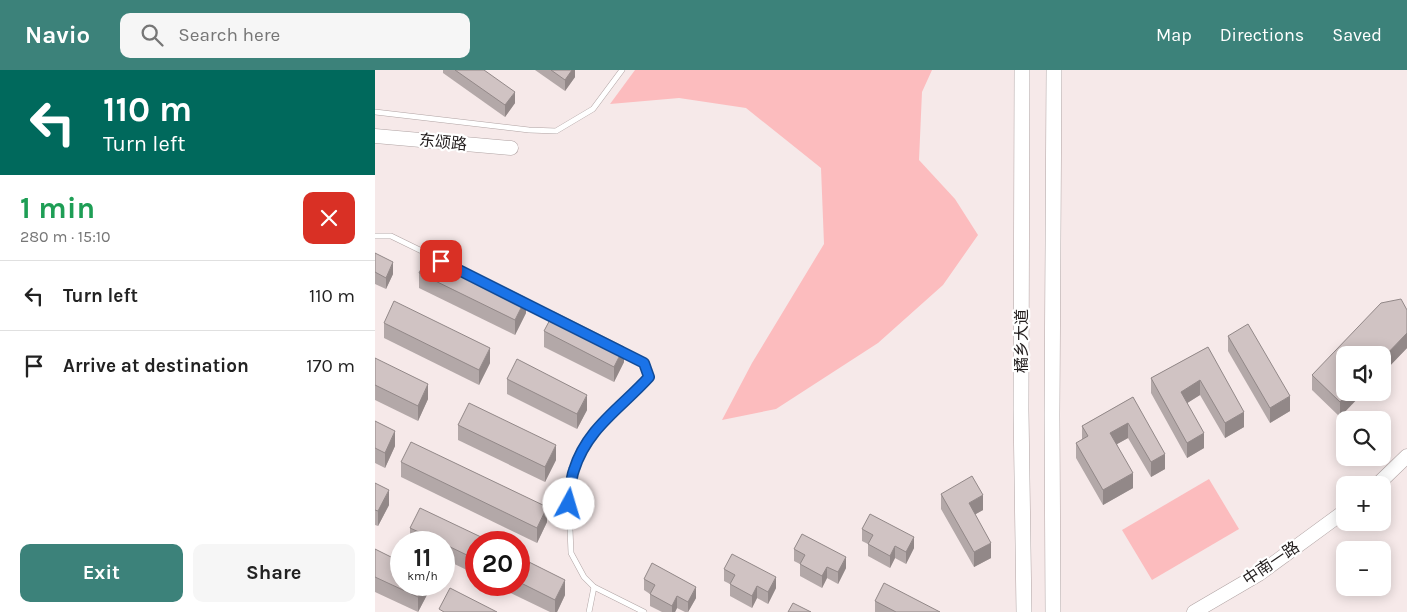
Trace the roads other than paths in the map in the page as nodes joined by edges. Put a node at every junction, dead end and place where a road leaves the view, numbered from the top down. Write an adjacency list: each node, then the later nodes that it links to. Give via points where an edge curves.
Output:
1 (622, 70): 4 (lane, via 593,109 556,131)
2 (1022, 70): 18 (main road, 橘乡大道)
3 (1054, 70): 19 (main road, 橘乡大道)
4 (375, 112)
5 (375, 136): 6 (street, 东颂路)
6 (511, 148)
7 (375, 236): 8 (lane, via 391,236)
8 (443, 262)
9 (513, 297): 10 (lane)
10 (565, 324)
11 (609, 346): 15 (lane, via 644,363 649,377 610,413 584,445 573,471 569,504 571,553 583,577)
12 (1407, 456): 13 (street)
13 (1386, 476)
14 (1336, 518): 20 (street, 中南一路, via 1259,574)
15 (594, 587): 16 (lane); 17 (lane)
16 (589, 612)
17 (645, 612)
18 (1024, 612)
19 (1053, 612)
20 (1193, 612)

